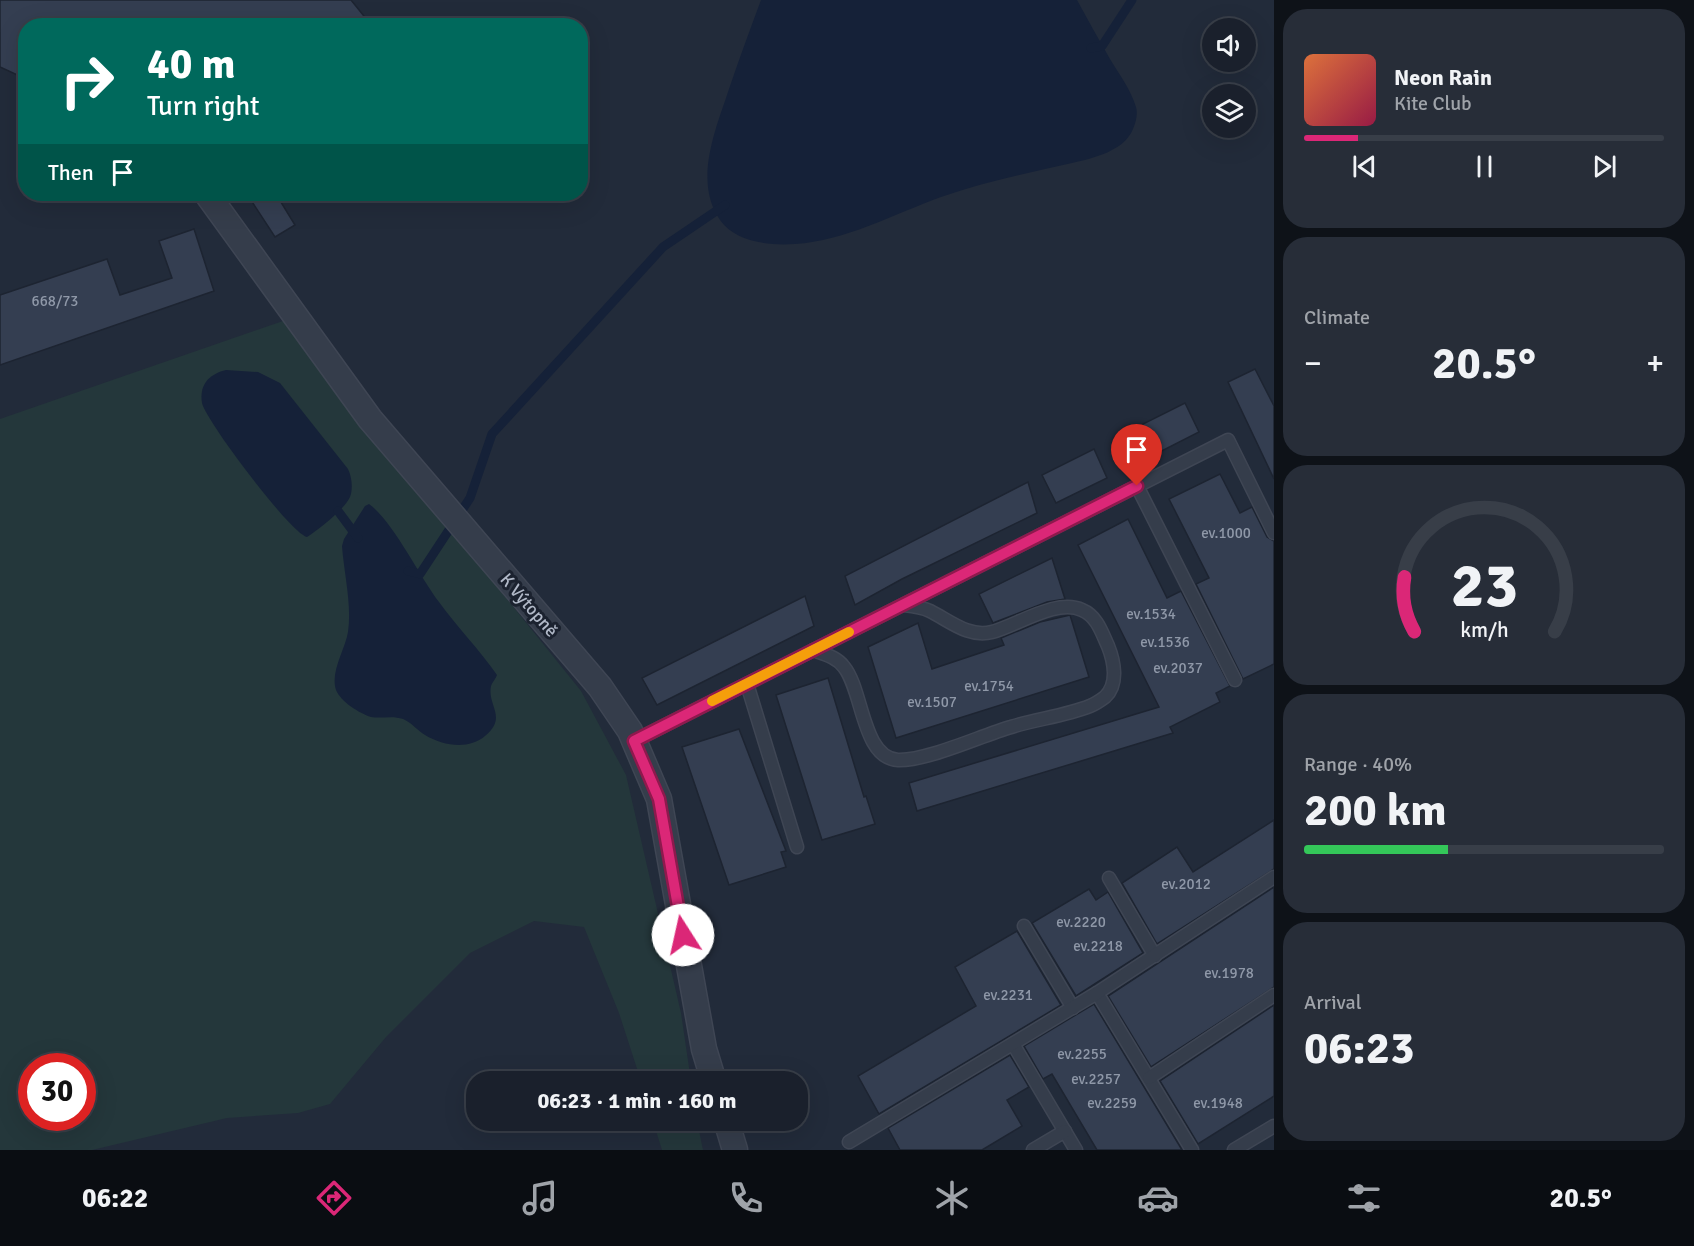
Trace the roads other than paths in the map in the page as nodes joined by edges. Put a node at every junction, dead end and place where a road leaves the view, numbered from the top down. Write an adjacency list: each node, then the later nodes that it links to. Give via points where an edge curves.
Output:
1 (212, 201): 8 (street, K Výtopně, via 370,419 600,687)
2 (1137, 486): 3 (lane, via 1228,440); 4 (lane); 6 (lane)
3 (1274, 533)
4 (903, 604): 5 (lane); 5 (lane, via 928,610 973,633 991,633 1062,606 1083,610 1099,625 1114,659 1114,679 1107,695 1091,706 1011,726 923,756 896,760 881,754 871,740 853,679 843,665)
5 (813, 650): 7 (lane)
6 (1235, 680)
7 (747, 684): 8 (lane); 9 (lane)
8 (634, 741): 18 (street, K Výtopně, via 659,799)
9 (797, 847)
10 (1109, 878): 13 (lane)
11 (1274, 878): 13 (lane)
12 (1024, 926): 16 (lane)
13 (1155, 956): 14 (lane)
14 (1097, 993): 16 (lane); 19 (lane)
15 (1274, 995): 19 (lane)
16 (1073, 1008): 17 (lane)
17 (1013, 1044): 22 (lane); 23 (lane)
18 (711, 1071)
19 (1149, 1078): 27 (lane)
20 (1274, 1126): 28 (lane)
21 (729, 1131): 24 (street)
22 (1065, 1131): 25 (lane); 26 (lane)
23 (849, 1142)
24 (735, 1150)
25 (1034, 1150)
26 (1076, 1150)
27 (1192, 1150)
28 (1234, 1150)

